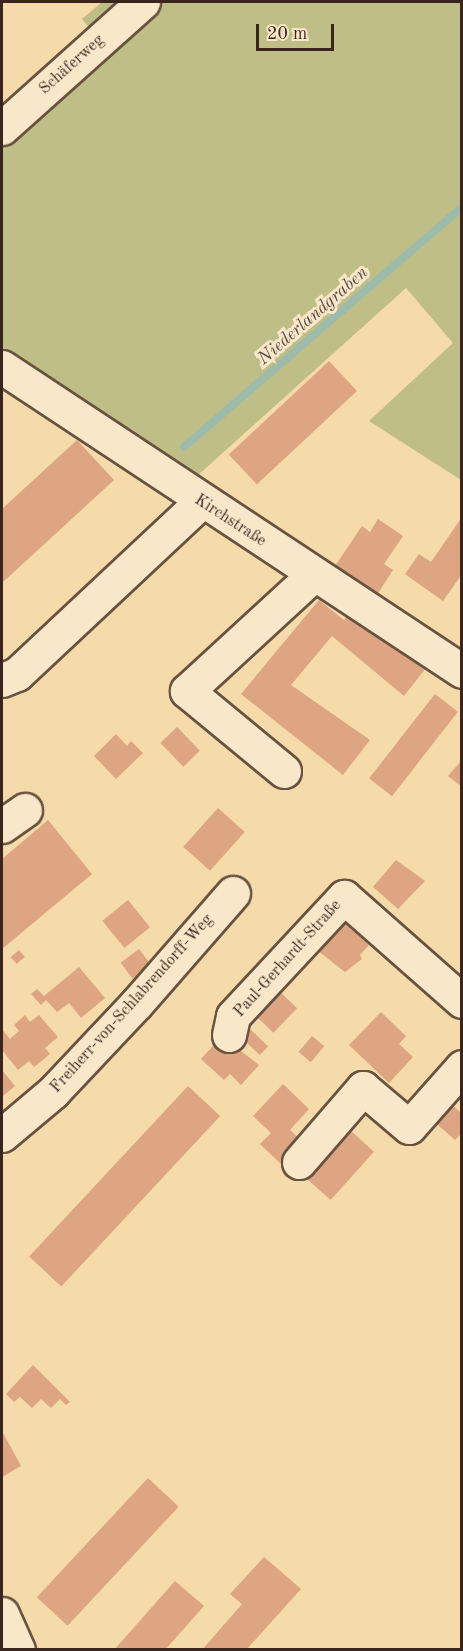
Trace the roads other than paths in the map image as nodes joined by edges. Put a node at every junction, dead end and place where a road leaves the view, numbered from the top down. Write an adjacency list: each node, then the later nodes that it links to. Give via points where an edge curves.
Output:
1 (143, 2): 2 (street, Schäferweg)
2 (2, 128)
3 (2, 367): 4 (street, Kirchstraße)
4 (201, 502): 5 (street, Kirchstraße); 7 (street, via 17,674)
5 (313, 575): 6 (street, Kirchstraße); 8 (street, via 187,691)
6 (462, 671)
7 (2, 680)
8 (284, 771)
9 (233, 893): 13 (street, Freiherr-von-Schlabrendorff-Weg, via 137,1004 53,1092)
10 (462, 1001): 11 (street, Paul-Gerhardt-Straße, via 344,897 233,1016)
11 (229, 1035)
12 (462, 1067): 14 (street, via 409,1127 363,1088)
13 (2, 1135)
14 (299, 1162)
15 (2, 1614): 16 (street)
16 (16, 1649)

